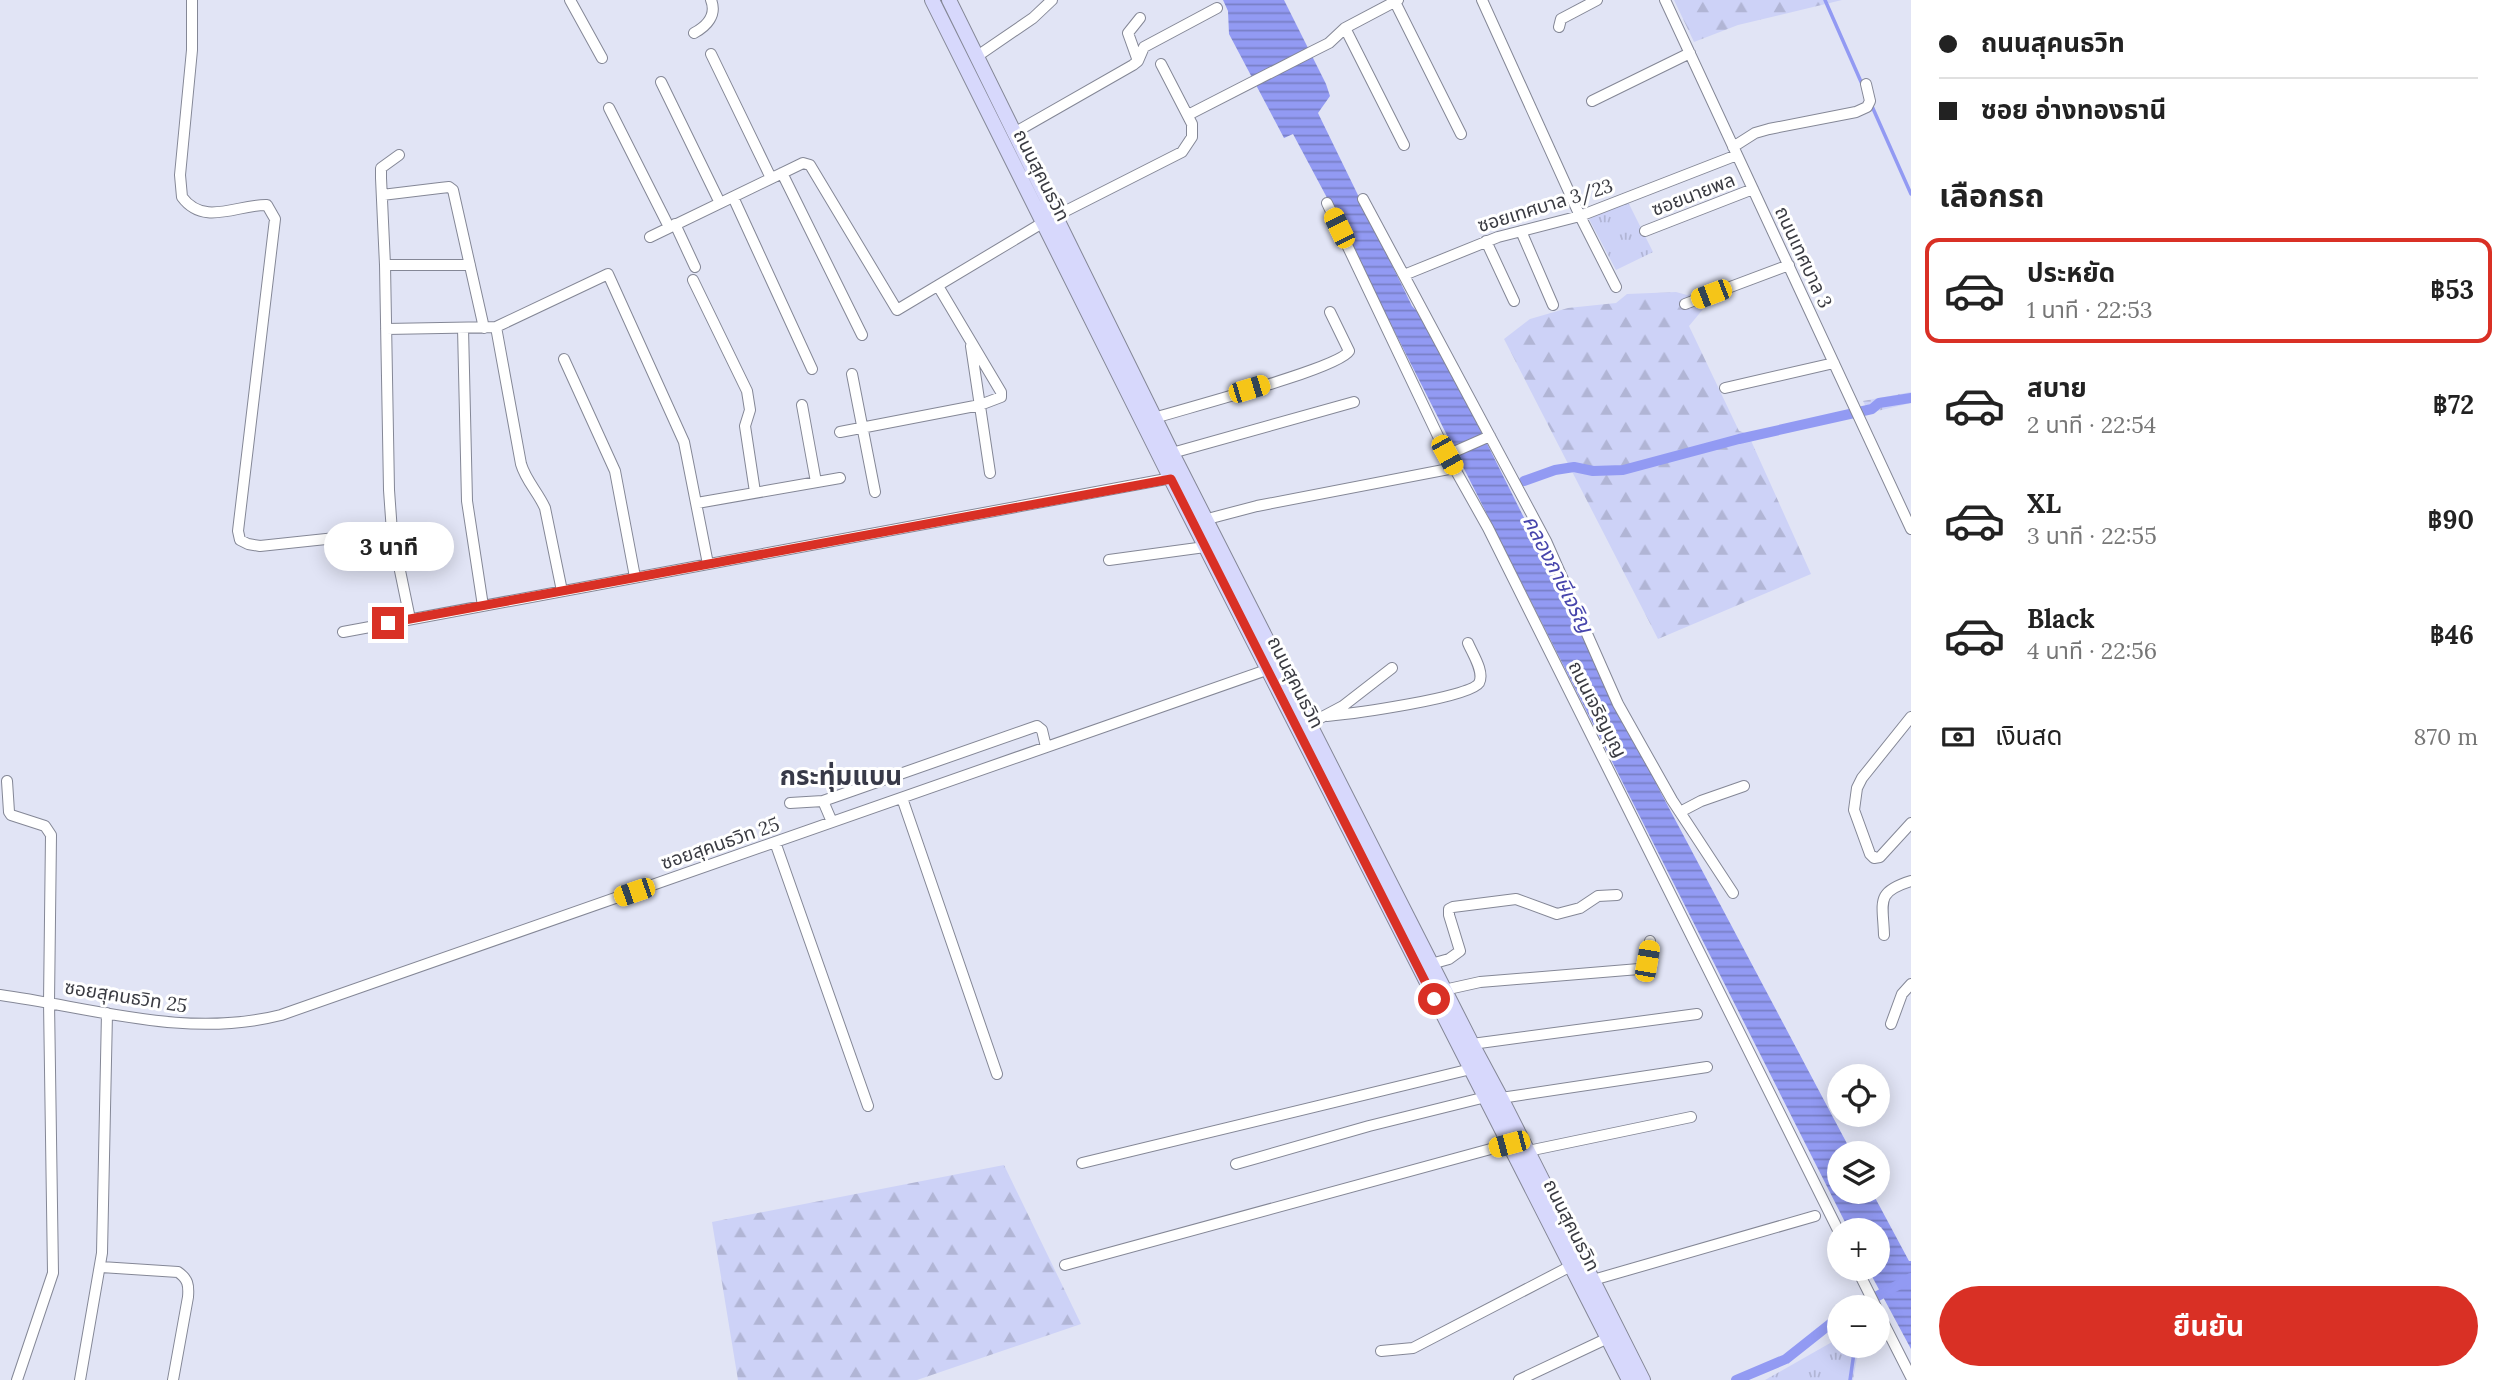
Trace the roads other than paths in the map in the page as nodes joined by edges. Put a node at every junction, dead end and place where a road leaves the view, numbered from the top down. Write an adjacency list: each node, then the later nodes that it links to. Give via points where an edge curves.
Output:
1 (192, 0): 88 (street, via 182,197 193,207 216,213 267,205 275,219 240,540 260,546)
2 (570, 0): 19 (street)
3 (711, 0): 15 (street, via 711,19)
4 (949, 0): 18 (main road, ถนนสุคนธวิท)
5 (1052, 0): 18 (street)
6 (1482, 0): 39 (street)
7 (1597, 0): 13 (street, via 1561,19)
8 (1665, 0): 16 (street, ถนนเทศบาล 3)
9 (934, 1): 40 (main road, ถนนสุคนธวิท)
10 (1396, 1): 14 (street); 28 (street)
11 (1217, 8): 20 (street, via 1144,47)
12 (1140, 18): 20 (street, via 1128,33)
13 (1559, 27)
14 (1345, 28): 26 (street, via 1329,43); 29 (street)
15 (694, 33)
16 (1690, 53): 24 (street); 30 (street, ถนนเทศบาล 3)
17 (711, 54): 32 (street)
18 (976, 57): 27 (main road, ถนนสุคนธวิท)
19 (602, 58)
20 (1138, 61): 27 (street)
21 (1161, 64): 26 (street)
22 (661, 82): 38 (street)
23 (1866, 84): 30 (street, ซอยเทศบาล 3/23, via 1867,107 1755,133)
24 (1592, 101)
25 (609, 108): 41 (street)
26 (1188, 115): 40 (street, via 1193,132 1182,152)
27 (1014, 133): 40 (main road, ถนนสุคนธวิท)
28 (1461, 134)
29 (1404, 145)
30 (1735, 151): 33 (street, ถนนเทศบาล 3); 39 (street, ซอยเทศบาล 3/23)
31 (399, 155): 34 (street, via 382,168)
32 (777, 175): 35 (street); 52 (street, via 803,163 810,165 897,310); 62 (street)
33 (1753, 189): 43 (street, ซอยนายพล); 48 (street, ถนนเทศบาล 3)
34 (382, 195): 46 (street); 47 (street, via 453,190)
35 (733, 197): 38 (street); 66 (street)
36 (1363, 199): 50 (street)
37 (1327, 202): 77 (street, ถนนเจริญบุญ)
38 (720, 203): 41 (street)
39 (1580, 216): 42 (street, ซอยเทศบาล 3/23); 53 (street)
40 (1050, 218): 52 (street); 72 (main road, ถนนสุคนธวิท)
41 (672, 226): 44 (street); 49 (street)
42 (1521, 231): 45 (street, ซอยเทศบาล 3/23); 56 (street)
43 (1644, 231)
44 (650, 237)
45 (1486, 241): 50 (street, ซอยเทศบาล 3/23); 54 (street)
46 (385, 265): 47 (street); 61 (street)
47 (470, 265): 60 (street)
48 (1789, 265): 55 (street); 65 (street, ถนนเทศบาล 3)
49 (695, 267)
50 (1404, 275): 75 (street)
51 (693, 280): 83 (street, via 747,391 750,410 746,426)
52 (938, 286): 63 (street)
53 (1616, 287)
54 (1514, 301)
55 (1685, 304)
56 (1553, 305)
57 (1330, 312): 72 (street, via 1349,351 1346,356)
58 (496, 327): 60 (street); 85 (street, via 608,274 680,428); 93 (street, via 521,464 545,508)
59 (463, 328): 60 (street); 61 (street); 94 (street, via 467,501)
60 (484, 328)
61 (386, 330): 88 (street)
62 (862, 335)
63 (970, 340): 71 (street); 71 (street, via 1002,395)
64 (564, 359): 92 (street, via 615,471)
65 (1834, 363): 68 (street); 87 (street, ถนนเทศบาล 3)
66 (813, 369)
67 (852, 374): 73 (street)
68 (1725, 388)
69 (1354, 402): 76 (street)
70 (802, 405): 82 (street)
71 (980, 405): 73 (street); 79 (street)
72 (1148, 419): 76 (main road, ถนนสุคนธวิท); 80 (main road, ถนนสุคนธวิท)
73 (863, 427): 74 (street); 84 (street)
74 (840, 432)
75 (1488, 437): 77 (street); 109 (street, via 1560,569 1618,704)
76 (1172, 453): 80 (main road, ถนนสุคนธวิท)
77 (1450, 453): 78 (street, ถนนเจริญบุญ)
78 (1454, 467): 86 (street, via 1257,506); 139 (street, ถนนเจริญบุญ)
79 (990, 473)
80 (1177, 477): 86 (main road, ถนนสุคนธวิท); 91 (street)
81 (840, 478): 82 (street)
82 (816, 482): 83 (street)
83 (755, 492): 85 (street)
84 (875, 492)
85 (697, 503): 91 (street)
86 (1200, 522): 89 (main road, ถนนสุคนธวิท); 98 (main road, ถนนสุคนธวิท)
87 (1911, 529)
88 (392, 532): 95 (street)
89 (1205, 547): 90 (street); 98 (main road, ถนนสุคนธวิท)
90 (1109, 560)
91 (708, 564): 92 (street)
92 (635, 578): 93 (street)
93 (562, 591): 94 (street)
94 (483, 606): 95 (street)
95 (410, 619): 96 (street)
96 (343, 632)
97 (1468, 643): 100 (street, via 1480,673 1476,687 1429,700)
98 (1274, 668): 102 (main road, ถนนสุคนธวิท); 103 (street, ซอยสุคนธวิท 25); 128 (main road, ถนนสุคนธวิท)
99 (1392, 668): 100 (street)
100 (1327, 716): 102 (street)
101 (1911, 717): 111 (street, via 1862,778 1854,803 1874,858)
102 (1309, 724): 118 (main road, ถนนสุคนธวิท)
103 (1046, 747): 106 (street, ซอยสุคนธวิท 25); 107 (street, via 1037,726)
104 (7, 781): 122 (street, via 11,815 45,826 51,835)
105 (1744, 786): 109 (street)
106 (902, 798): 110 (street, ซอยสุคนธวิท 25); 129 (street)
107 (823, 801): 108 (street); 110 (street)
108 (790, 803)
109 (1680, 812): 114 (street)
110 (832, 822): 112 (street, ซอยสุคนธวิท 25)
111 (1911, 823)
112 (775, 842): 123 (street, ซอยสุคนธวิท 25, via 271,1018 183,1025); 132 (street)
113 (1911, 881): 116 (street, via 1887,891)
114 (1733, 893)
115 (1617, 895): 118 (street, via 1598,896 1580,908 1558,914 1516,899 1453,906 1449,915 1461,951)
116 (1884, 935)
117 (1650, 941): 120 (street, via 1647,961 1639,970 1480,982)
118 (1431, 964): 120 (main road, ถนนสุคนธวิท)
119 (1911, 984): 125 (street, via 1902,994)
120 (1444, 990): 126 (main road, ถนนสุคนธวิท)
121 (0, 995): 122 (street, ซอยสุคนธวิท 25)
122 (49, 1002): 123 (street, ซอยสุคนธวิท 25); 148 (street, via 53,1273)
123 (107, 1013): 142 (street)
124 (1697, 1014): 126 (street)
125 (1891, 1024)
126 (1472, 1044): 130 (main road, ถนนสุคนธวิท)
127 (1707, 1067): 130 (street)
128 (1471, 1069): 131 (main road, ถนนสุคนธวิท); 136 (street)
129 (997, 1074)
130 (1500, 1096): 131 (street); 135 (main road, ถนนสุคนธวิท)
131 (1484, 1097): 134 (main road, ถนนสุคนธวิท); 137 (street)
132 (868, 1106)
133 (1691, 1117): 135 (street)
134 (1509, 1144): 140 (street); 141 (main road, ถนนสุคนธวิท)
135 (1528, 1151): 143 (main road, ถนนสุคนธวิท)
136 (1082, 1163)
137 (1236, 1164)
138 (1815, 1216): 143 (street)
139 (1832, 1218)
140 (1065, 1265)
141 (1571, 1266): 145 (main road, ถนนสุคนธวิท); 146 (street, via 1413,1348)
142 (101, 1267): 149 (street); 150 (street, via 178,1272 186,1277 188,1297)
143 (1593, 1280): 153 (main road, ถนนสุคนธวิท)
144 (1890, 1336): 147 (street)
145 (1608, 1338): 151 (street); 152 (main road, ถนนสุคนธวิท)
146 (1381, 1351)
147 (1911, 1377)
148 (18, 1380)
149 (80, 1380)
150 (173, 1380)
151 (1519, 1380)
152 (1629, 1380)
153 (1643, 1380)

